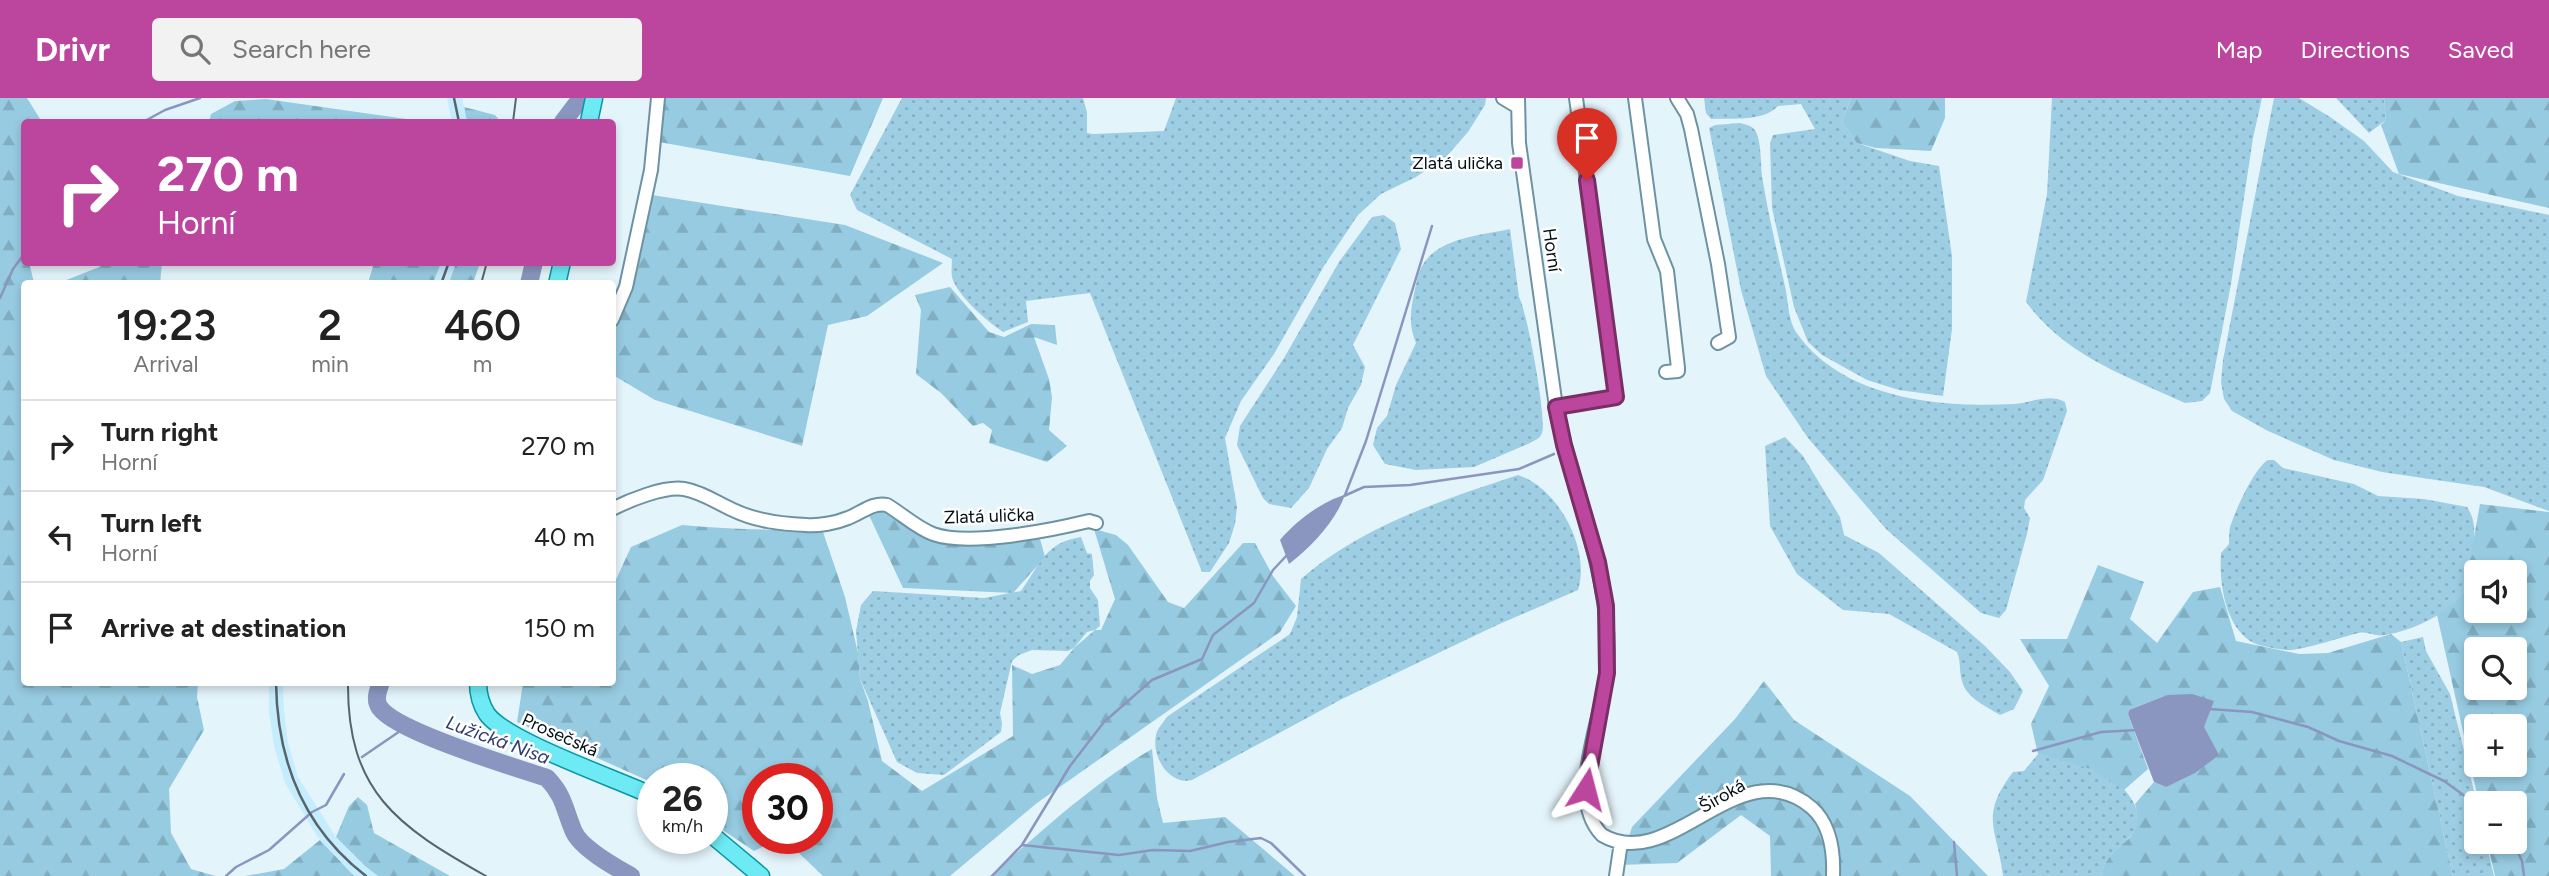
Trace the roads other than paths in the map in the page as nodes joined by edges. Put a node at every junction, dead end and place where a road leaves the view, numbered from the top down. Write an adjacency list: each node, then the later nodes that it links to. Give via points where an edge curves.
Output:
1 (594, 98): 8 (main road)
2 (658, 98): 9 (street, via 651,170 626,287)
3 (1503, 98): 7 (street)
4 (1576, 98): 12 (street, via 1616,397)
5 (1635, 98): 11 (street, via 1654,239 1667,271 1678,371)
6 (1677, 98): 10 (street, via 1687,114 1696,147)
7 (1518, 102): 12 (street, Horní, via 1519,143)
8 (590, 119)
9 (616, 311)
10 (1727, 341)
11 (1666, 372)
12 (1556, 407): 18 (street, Horní, via 1606,606 1607,673 1587,771 1587,805 1597,830)
13 (616, 507): 14 (street, Zlatá ulička, via 681,488 758,520 810,526 845,520 880,503 935,535 956,537 1033,534)
14 (1096, 523)
15 (478, 686): 16 (main road, Prosečská, via 488,715 508,732)
16 (637, 789)
17 (728, 848): 19 (main road)
18 (1620, 849): 20 (street); 21 (street, Široká, via 1642,853 1673,845 1753,796 1779,792 1805,803 1822,820 1834,856)
19 (761, 876)
20 (1616, 876)
21 (1833, 876)

